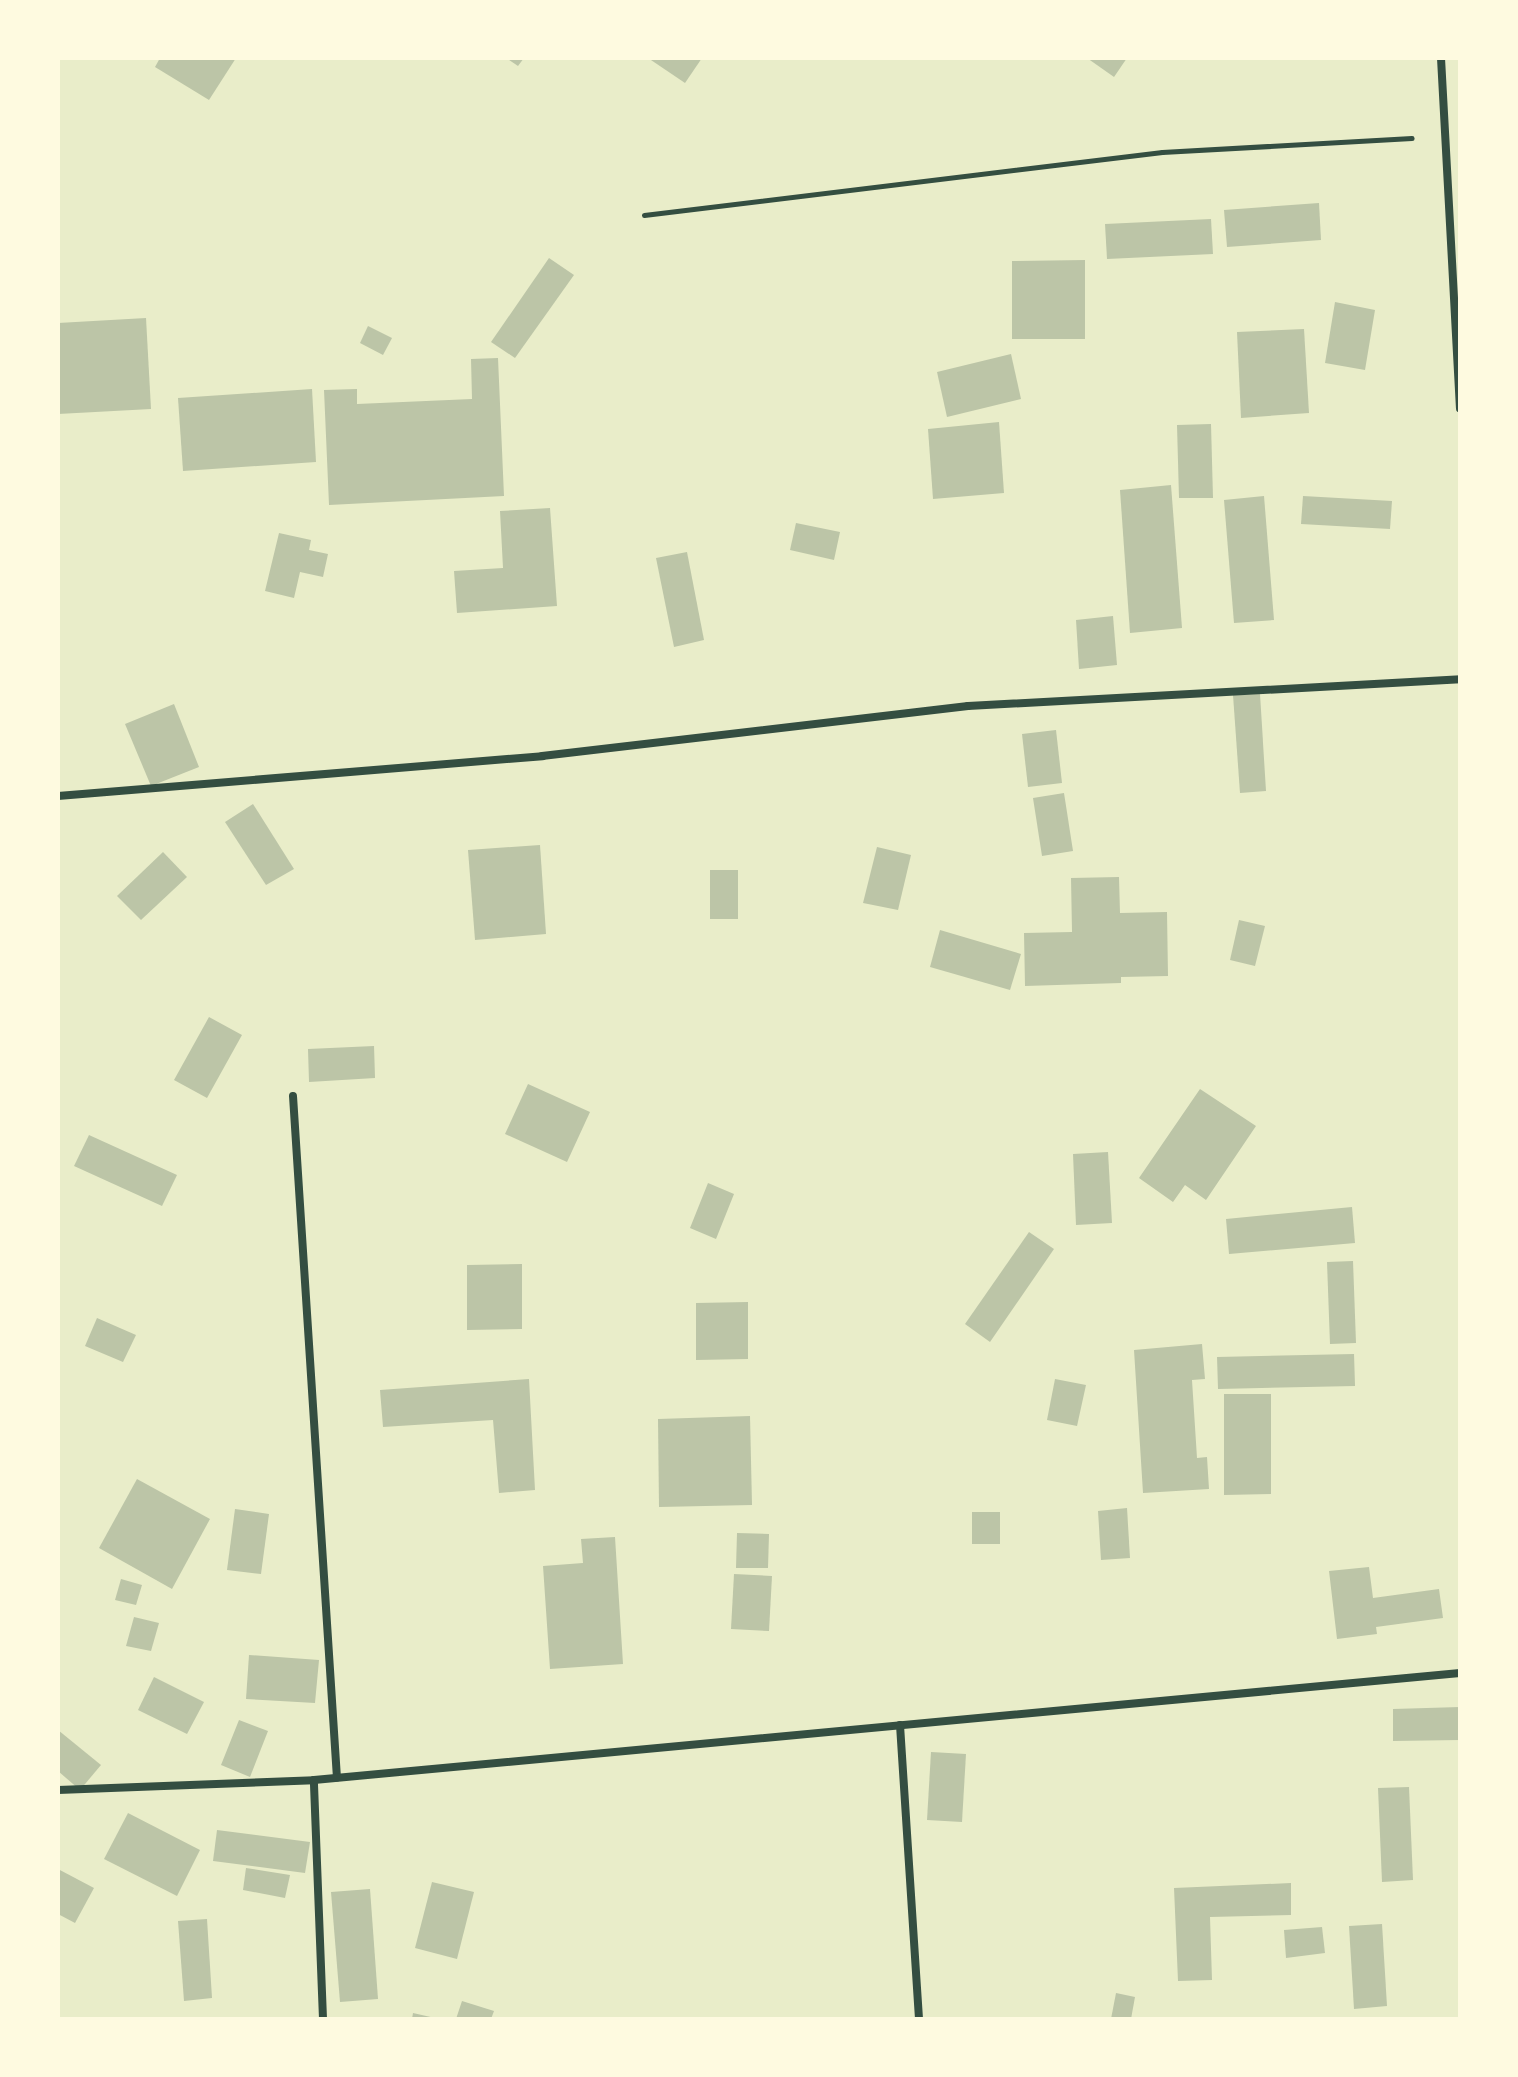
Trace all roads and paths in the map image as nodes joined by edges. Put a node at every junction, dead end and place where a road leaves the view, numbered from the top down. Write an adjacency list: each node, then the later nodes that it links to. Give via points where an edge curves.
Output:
1 (1441, 58): 2 (street)
2 (1445, 136): 3 (path, via 1162,152); 4 (street)
3 (644, 215)
4 (1460, 408)
5 (1460, 679): 6 (street, via 968,706 542,756)
6 (58, 796)
7 (293, 1096): 10 (street)
8 (1460, 1673): 9 (street)
9 (900, 1725): 10 (street); 14 (street)
10 (337, 1778): 11 (street)
11 (314, 1780): 12 (street); 13 (street)
12 (58, 1790)
13 (323, 2019)
14 (919, 2019)

